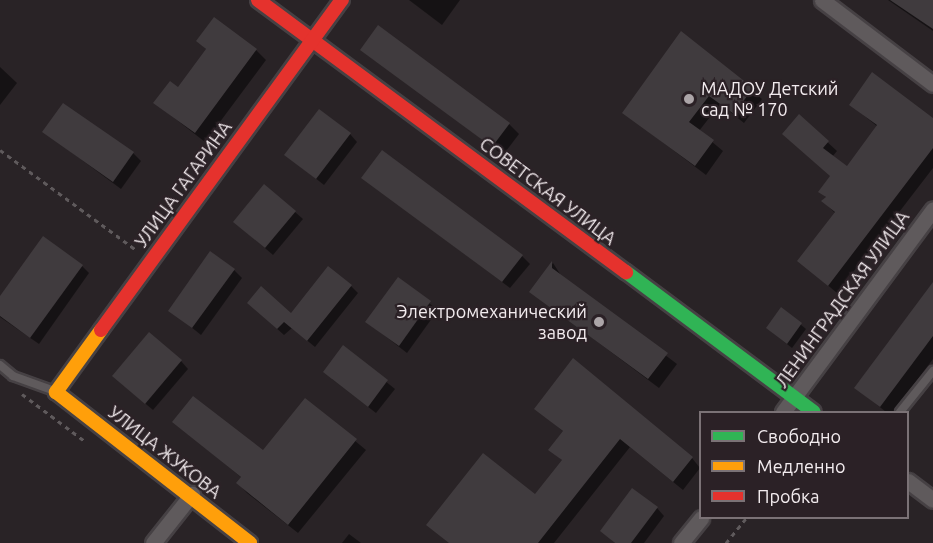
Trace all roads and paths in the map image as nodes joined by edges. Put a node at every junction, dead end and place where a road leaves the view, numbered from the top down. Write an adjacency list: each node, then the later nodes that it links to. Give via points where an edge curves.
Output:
1 (258, 0): 4 (street, СОВЕТСКАЯ УЛИЦА)
2 (342, 0): 4 (street, УЛИЦА ГАГАРИНА)
3 (822, 0): 5 (street)
4 (311, 40): 8 (street, УЛИЦА ГАГАРИНА); 12 (street, СОВЕТСКАЯ УЛИЦА)
5 (933, 84)
6 (0, 150): 8 (path)
7 (931, 216): 12 (street, ЛЕНИНГРАДСКАЯ УЛИЦА)
8 (150, 260): 11 (street, УЛИЦА ГАГАРИНА)
9 (0, 365): 11 (lane, via 13,376)
10 (933, 371): 15 (lane)
11 (56, 392): 17 (street, УЛИЦА ЖУКОВА)
12 (794, 398): 13 (street, ЛЕНИНГРАДСКАЯ УЛИЦА); 14 (street, СОВЕТСКАЯ УЛИЦА)
13 (784, 411)
14 (813, 411)
15 (901, 411)
16 (909, 482): 18 (street)
17 (192, 494): 21 (street); 22 (street, УЛИЦА ЖУКОВА)
18 (933, 500)
19 (700, 519): 23 (street)
20 (745, 519): 24 (path)
21 (153, 543)
22 (250, 543)
23 (681, 543)
24 (726, 543)

